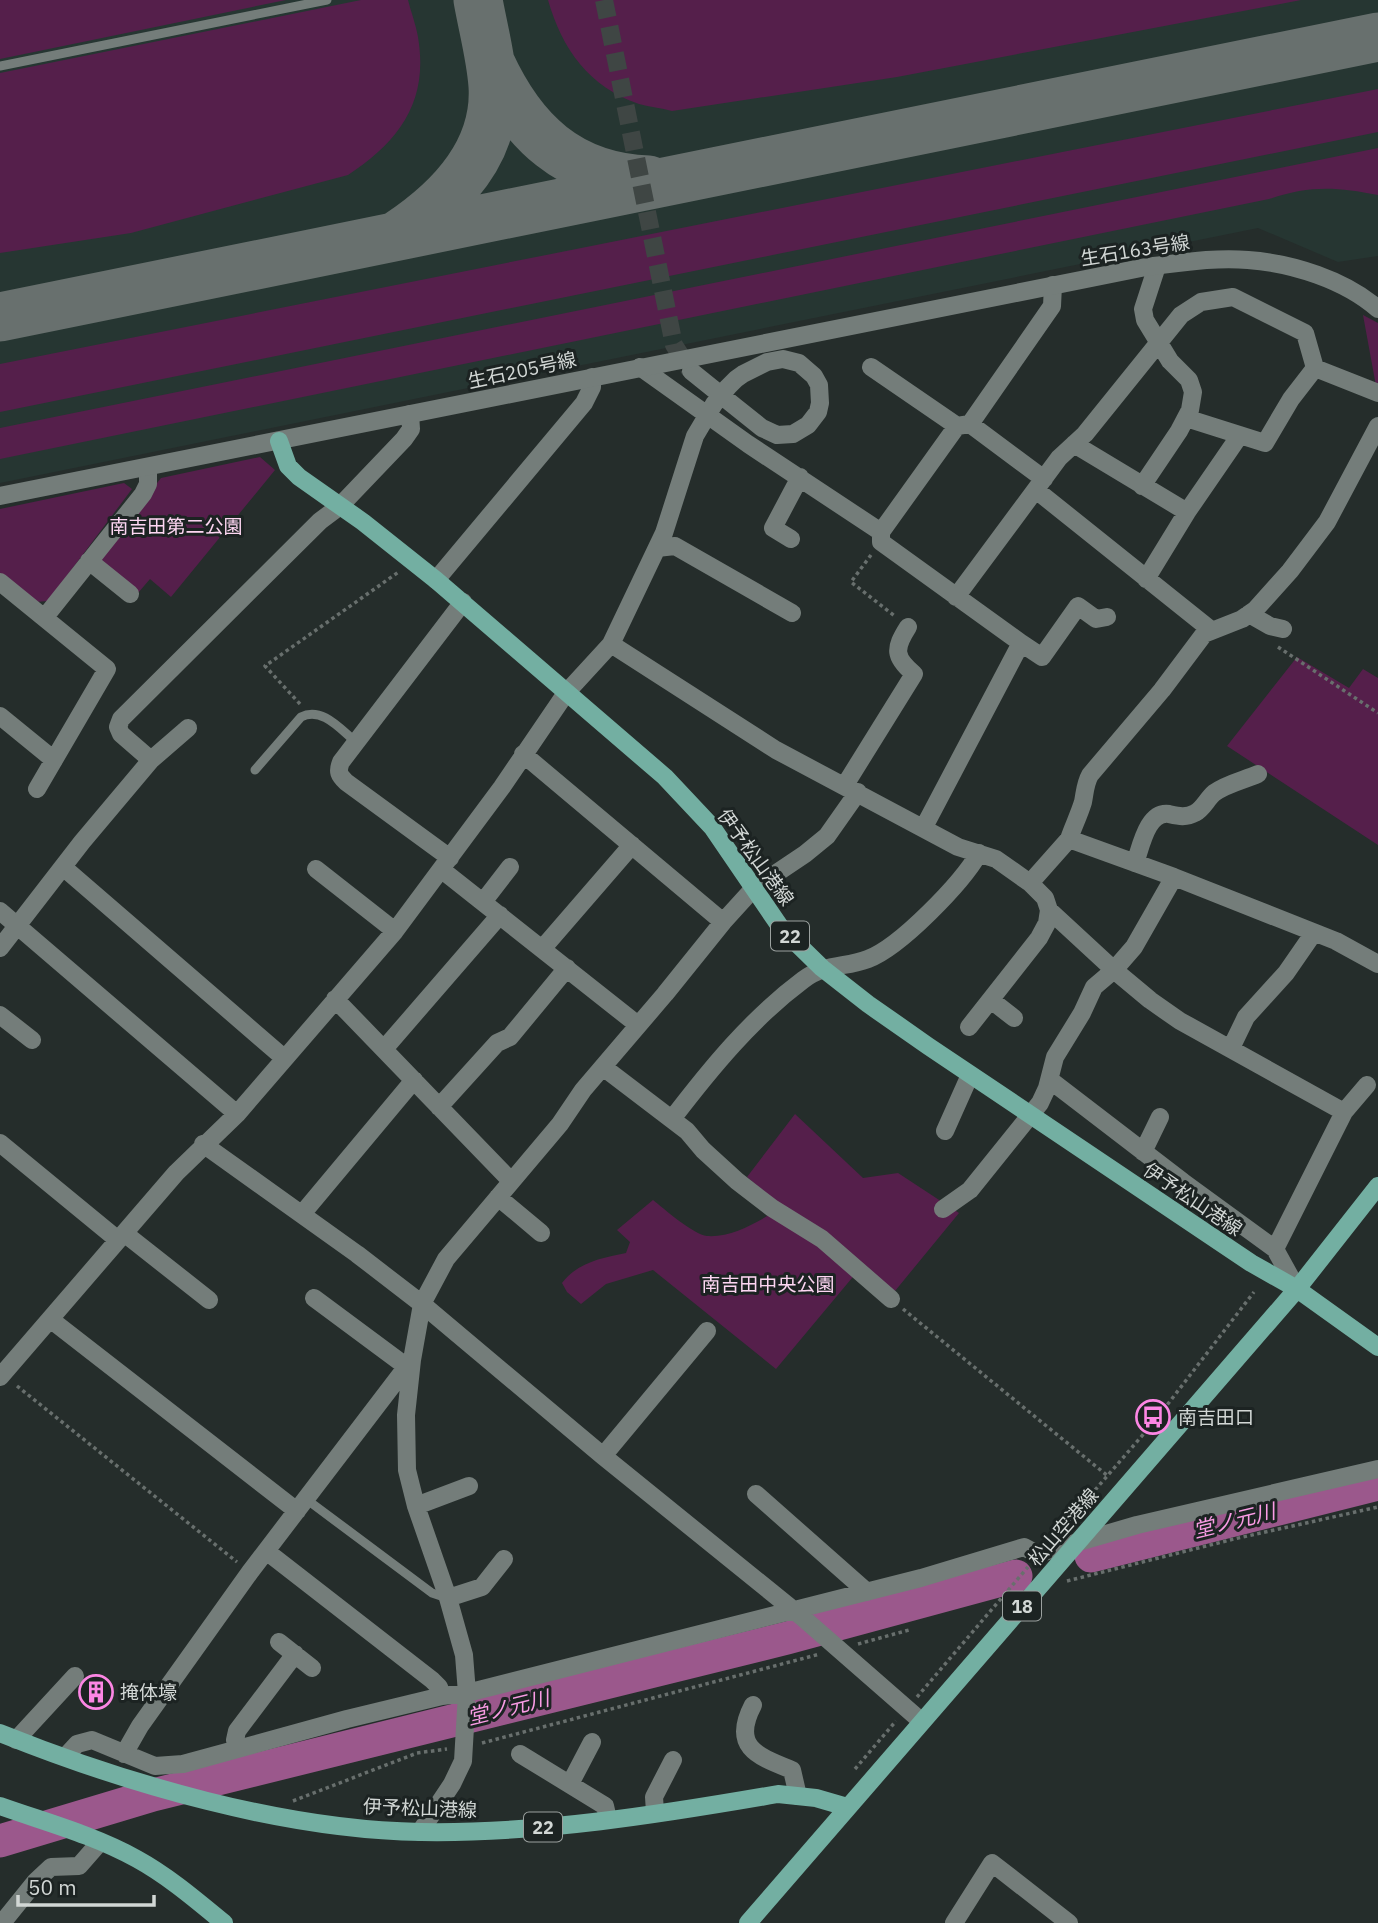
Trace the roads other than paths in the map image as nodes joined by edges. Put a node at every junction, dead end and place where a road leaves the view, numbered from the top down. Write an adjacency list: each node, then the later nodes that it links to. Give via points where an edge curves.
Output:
1 (327, 0): 2 (lane)
2 (0, 66)
3 (1157, 266): 4 (street, 生石163号線); 5 (street, 生石163号線, via 1221,260 1275,264 1346,288); 6 (street, via 1143,309)
4 (1053, 285): 7 (street, 生石205号線); 16 (street, via 1052,306)
5 (1378, 309)
6 (1160, 341): 9 (street, via 1191,307 1233,297 1305,333); 15 (street, via 1193,391); 20 (street)
7 (640, 367): 11 (street, 生石205号線); 13 (street)
8 (871, 367): 16 (street)
9 (1315, 368): 12 (street); 18 (street, via 1265,443)
10 (691, 371): 13 (street, via 762,428 776,435 793,434 808,425 821,403 819,385 799,363 767,362 743,374 728,387)
11 (592, 377): 14 (street, 生石205号線); 33 (street, via 584,403)
12 (1378, 393)
13 (710, 409): 22 (street, via 748,444); 30 (street, via 695,436)
14 (410, 414): 19 (street, 生石205号線); 26 (street, via 411,429 404,439)
15 (1186, 418): 18 (street); 24 (street)
16 (963, 425): 23 (street); 28 (street)
17 (1378, 426): 39 (street, via 1327,522)
18 (1240, 435): 27 (street)
19 (279, 441): 21 (street, 生石205号線); 26 (main road, 伊予松山港線 / 22, via 288,466)
20 (1074, 444): 23 (street); 24 (street)
21 (148, 467): 25 (street, 生石205号線); 31 (street, via 143,494)
22 (800, 477): 28 (street); 29 (street, via 773,528)
23 (1040, 484): 32 (street); 36 (street)
24 (1142, 486): 27 (street)
25 (0, 496)
26 (340, 506): 33 (main road, 伊予松山港線 / 22); 53 (street, via 121,719 121,734)
27 (1186, 512): 32 (street)
28 (881, 537): 36 (street)
29 (791, 539)
30 (657, 548): 38 (street, via 675,546); 46 (street)
31 (89, 561): 35 (street); 40 (street)
32 (1146, 579): 44 (street)
33 (436, 580): 37 (main road, 伊予松山港線 / 22)
34 (0, 582): 40 (street)
35 (130, 594)
36 (956, 597): 45 (street)
37 (463, 603): 47 (main road, 伊予松山港線 / 22); 50 (street)
38 (792, 613)
39 (1250, 614): 43 (street); 44 (street)
40 (45, 617): 52 (street, via 107,669)
41 (1107, 617): 45 (street, via 1096,619 1078,606 1042,657)
42 (908, 627): 57 (street, via 897,650 900,662 914,674)
43 (1280, 628)
44 (1211, 630): 59 (street, via 1090,775)
45 (1021, 643): 58 (street)
46 (611, 644): 47 (street); 57 (street, via 776,750)
47 (566, 693): 51 (street); 69 (main road, 伊予松山港線 / 22, via 665,777 712,827)
48 (0, 716): 52 (street)
49 (188, 728): 53 (street)
50 (356, 742): 54 (lane, via 320,714 308,713); 63 (street, via 341,762 340,776)
51 (523, 754): 60 (street); 63 (street)
52 (54, 760): 56 (street)
53 (151, 760): 64 (street)
54 (255, 770)
55 (1258, 774): 62 (street, via 1212,794 1197,812 1157,816)
56 (37, 789)
57 (852, 789): 58 (street); 69 (street, via 837,822 817,845)
58 (924, 827): 61 (street, via 958,847)
59 (1069, 839): 62 (street); 68 (street)
60 (632, 845): 74 (street); 79 (street)
61 (979, 853): 68 (street); 82 (street, via 964,876 885,950 869,959)
62 (1135, 863): 67 (street)
63 (446, 864): 70 (street); 76 (street)
64 (63, 867): 75 (street); 93 (street)
65 (510, 867): 70 (street)
66 (316, 869): 76 (street)
67 (1174, 877): 77 (street); 83 (street, via 1134,947)
68 (1030, 883): 72 (street, via 1045,898)
69 (753, 889): 74 (street); 82 (main road, 伊予松山港線 / 22, via 781,928)
70 (483, 902): 73 (street)
71 (0, 911): 75 (street)
72 (1049, 911): 83 (street); 85 (street, via 1039,938)
73 (500, 915): 79 (street); 92 (street)
74 (723, 922): 88 (street)
75 (18, 926): 78 (street); 101 (street)
76 (395, 931): 84 (street)
77 (1313, 934): 80 (street); 91 (street, via 1246,1017)
78 (0, 948)
79 (542, 948): 81 (street)
80 (1378, 964)
81 (567, 968): 88 (street); 99 (street, via 510,1037 497,1044)
82 (822, 968): 95 (main road, 伊予松山港線 / 22); 104 (street, via 741,1036)
83 (1114, 970): 91 (street, via 1180,1021); 97 (street, via 1094,987 1055,1058)
84 (335, 999): 92 (street); 93 (street)
85 (991, 1000): 87 (street); 89 (street)
86 (0, 1014): 90 (street)
87 (1014, 1018)
88 (638, 1025): 94 (street)
89 (969, 1027)
90 (32, 1040)
91 (1231, 1048): 100 (street)
92 (384, 1049): 96 (street)
93 (284, 1058): 101 (street)
94 (603, 1067): 104 (street); 109 (street)
95 (970, 1075): 102 (main road, 伊予松山港線 / 22); 105 (street)
96 (414, 1080): 99 (street); 113 (street)
97 (1049, 1080): 102 (street); 108 (street)
98 (1367, 1085): 100 (street)
99 (439, 1107): 109 (street)
100 (1344, 1112): 116 (street)
101 (237, 1114): 107 (street)
102 (1030, 1116): 112 (street, via 970,1190); 117 (main road, 伊予松山港線 / 22)
103 (1160, 1118): 108 (street)
104 (672, 1119): 119 (street, via 737,1181 822,1239)
105 (945, 1131)
106 (0, 1143): 115 (street)
107 (204, 1144): 113 (street); 115 (street)
108 (1143, 1152): 116 (street)
109 (511, 1181): 111 (street)
110 (1378, 1186): 117 (main road, 松山空港線 / 18)
111 (498, 1197): 114 (street); 121 (street, via 446,1259)
112 (943, 1209)
113 (302, 1214): 121 (street)
114 (541, 1233)
115 (121, 1237): 120 (street); 122 (street)
116 (1275, 1249): 117 (street)
117 (1297, 1289): 124 (main road, 伊予松山港線 / 22); 133 (main road, 松山空港線 / 18)
118 (314, 1298): 125 (street)
119 (891, 1299)
120 (209, 1300)
121 (422, 1304): 125 (street); 127 (street)
122 (50, 1320): 126 (street); 131 (street)
123 (706, 1331): 127 (street)
124 (1378, 1347)
125 (409, 1363): 131 (street); 132 (street, via 406,1457)
126 (1, 1376)
127 (603, 1456): 138 (street)
128 (1378, 1469): 133 (street)
129 (469, 1486): 132 (street)
130 (757, 1494): 136 (street)
131 (301, 1505): 134 (street); 137 (lane, via 432,1593)
132 (416, 1506): 137 (street)
133 (1079, 1540): 136 (street, via 1037,1553 1024,1547); 146 (main road, 松山空港線 / 18)
134 (266, 1551): 144 (street, via 432,1680); 150 (street)
135 (504, 1559): 137 (street, via 482,1587)
136 (867, 1592): 138 (street)
137 (448, 1598): 143 (street, via 464,1655)
138 (798, 1614): 143 (street); 146 (street)
139 (279, 1642): 140 (street)
140 (295, 1654): 141 (street); 149 (street, via 237,1731)
141 (312, 1668)
142 (75, 1676): 147 (street)
143 (467, 1695): 144 (street); 160 (street, via 459,1771)
144 (442, 1696): 149 (street)
145 (753, 1705): 155 (street, via 745,1728 746,1742 762,1759 792,1770)
146 (921, 1721): 157 (main road, 松山空港線 / 18)
147 (8, 1737): 152 (main road, 伊予松山港線 / 22)
148 (592, 1742): 154 (street)
149 (237, 1749): 150 (street, via 183,1764 155,1766)
150 (124, 1754): 152 (street, via 92,1741 77,1744)
151 (520, 1754): 154 (street)
152 (65, 1757): 160 (main road, 伊予松山港線 / 22, via 237,1808 351,1827)
153 (673, 1760): 158 (street, via 654,1797)
154 (570, 1784): 159 (street, via 605,1806)
155 (798, 1796): 157 (main road, 伊予松山港線 / 22); 158 (main road, 伊予松山港線 / 22, via 778,1794)
156 (0, 1805): 161 (main road)
157 (847, 1807): 164 (main road, 松山空港線 / 18)
158 (655, 1812): 159 (main road, 伊予松山港線 / 22)
159 (608, 1819): 160 (main road, 伊予松山港線 / 22, via 500,1831)
160 (420, 1832)
161 (97, 1841): 162 (street, via 79,1866 51,1867); 163 (main road, via 171,1880)
162 (2, 1923)
163 (224, 1923)
164 (748, 1923)
165 (954, 1923): 166 (street, via 992,1863)
166 (1069, 1923)

